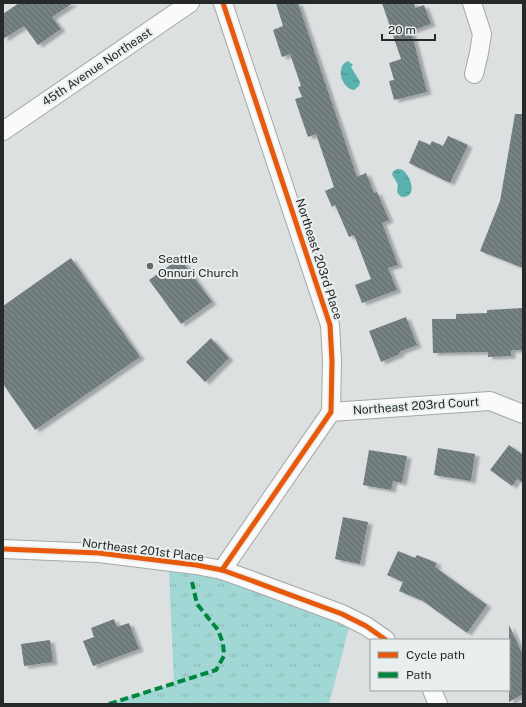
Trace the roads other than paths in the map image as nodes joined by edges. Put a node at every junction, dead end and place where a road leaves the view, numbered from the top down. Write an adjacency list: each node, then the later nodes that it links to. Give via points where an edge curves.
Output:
1 (190, 3): 5 (street, 45th Avenue Northeast)
2 (223, 3): 6 (street, Northeast 203rd Place, via 330,325)
3 (472, 3): 4 (street, via 482,34)
4 (474, 74)
5 (3, 131)
6 (331, 412): 7 (street, Northeast 203rd Court, via 490,401); 9 (street)
7 (523, 414)
8 (3, 549): 9 (street, Northeast 201st Place, via 99,553)
9 (222, 570): 10 (street, Northeast 201st Place, via 342,614)
10 (385, 639)
11 (432, 691): 12 (street)
12 (438, 704)

